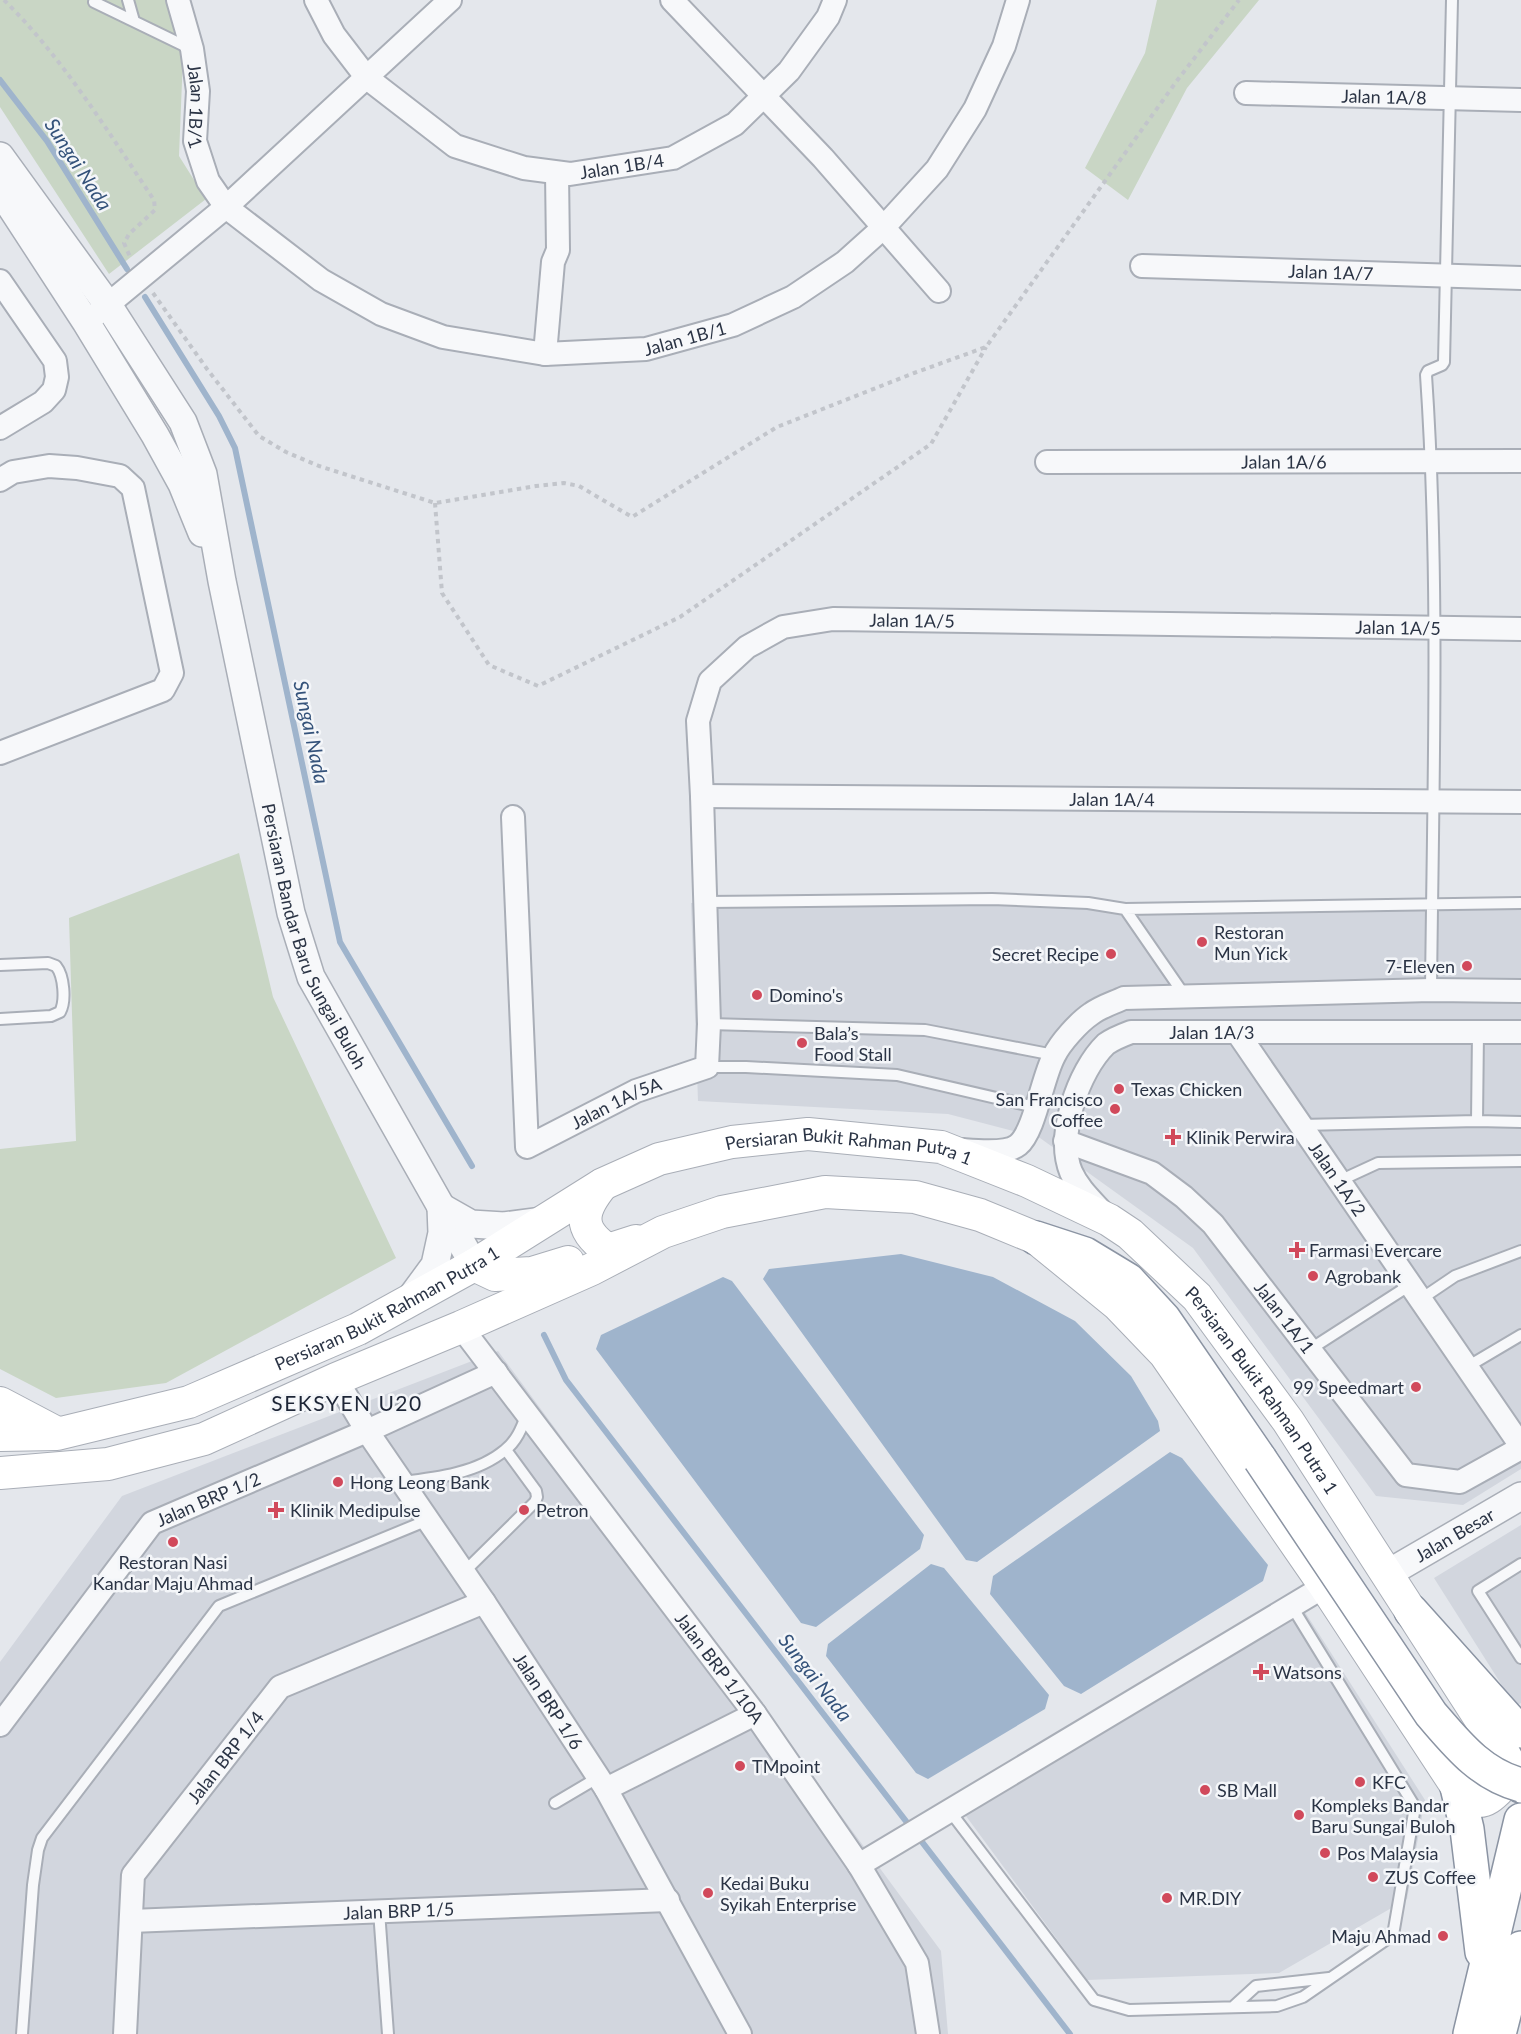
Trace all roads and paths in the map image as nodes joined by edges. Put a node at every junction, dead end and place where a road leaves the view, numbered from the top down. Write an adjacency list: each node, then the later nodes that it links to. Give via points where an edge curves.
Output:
1 (4, 0): 26 (path, via 29,25 79,91 154,200 155,210 124,243)
2 (128, 0): 12 (lane)
3 (178, 0): 13 (street, Jalan 1B/1)
4 (316, 0): 14 (street, Jalan 1B/4, via 334,35)
5 (450, 0): 14 (street)
6 (672, 0): 16 (street)
7 (835, 0): 16 (street, Jalan 1B/4, via 828,17 789,71)
8 (1018, 0): 23 (street, Jalan 1B/1, via 1004,46 975,109 937,169)
9 (1239, 0): 32 (path)
10 (1452, 0): 17 (lane)
11 (94, 2): 12 (lane)
12 (134, 21): 13 (lane)
13 (192, 49): 22 (street, Jalan 1B/1, via 198,91 195,141 208,182)
14 (366, 78): 20 (street, Jalan 1B/4, via 455,146 524,168); 22 (street)
15 (1246, 93): 17 (street, Jalan 1A/8)
16 (764, 96): 20 (street, Jalan 1B/4, via 735,124 673,158 570,174); 23 (street)
17 (1450, 98): 18 (street, Jalan 1A/8); 25 (lane)
18 (1521, 100)
19 (0, 156): 30 (street)
20 (557, 172): 33 (street, via 558,250 553,262)
21 (0, 190): 31 (street)
22 (226, 207): 26 (street); 33 (street, Jalan 1B/1, via 321,280 381,314 443,337)
23 (884, 227): 29 (street); 33 (street, Jalan 1B/1, via 845,262 793,297 733,325 646,349)
24 (1142, 266): 25 (street, Jalan 1A/7)
25 (1446, 275): 27 (street, Jalan 1A/7); 35 (lane, via 1444,362 1426,375)
26 (141, 276): 30 (street); 39 (path, via 260,436 319,466)
27 (1521, 278)
28 (0, 281): 34 (street, via 54,361 57,377 54,390 43,402)
29 (939, 291)
30 (108, 304): 31 (street); 40 (street, via 183,422 203,474)
31 (86, 322): 40 (street, via 182,484)
32 (986, 346): 39 (path, via 777,427 632,517 579,486 564,483); 39 (path, via 931,444 680,617 538,686 489,665 442,593)
33 (545, 354)
34 (0, 428)
35 (1432, 461): 36 (street, Jalan 1A/6); 37 (street, Jalan 1A/6); 41 (lane)
36 (1521, 461)
37 (1047, 462)
38 (0, 480): 43 (street, via 13,472 49,466 120,476 133,488 172,673 163,690)
39 (435, 503)
40 (222, 581): 74 (street, Persiaran Bandar Baru Sungai Buloh, via 291,913 311,977)
41 (1434, 628): 42 (street, Jalan 1A/5); 44 (street, Jalan 1A/5, via 833,619 783,627 747,647 710,681 698,721); 45 (lane)
42 (1521, 629)
43 (0, 753)
44 (702, 796): 45 (street, Jalan 1A/4); 48 (street, Jalan 1A/5)
45 (1434, 802): 46 (street, Jalan 1A/4); 50 (lane)
46 (1521, 802)
47 (513, 817): 62 (street, Jalan 1A/5A, via 527,1147 636,1091)
48 (705, 902): 51 (lane, via 992,899 1088,903); 57 (street, Jalan 1A/5)
49 (1521, 903): 50 (lane)
50 (1432, 904): 51 (lane); 53 (lane)
51 (1125, 909): 55 (lane)
52 (0, 965): 56 (lane, via 56,966 61,974 63,1003 60,1012 51,1016)
53 (1431, 990): 54 (street, Jalan 1A/3); 55 (street, Jalan 1A/3)
54 (1521, 991)
55 (1185, 996): 61 (street, Jalan 1A/3, via 1124,998 1091,1014)
56 (0, 1019)
57 (709, 1024): 61 (lane, via 925,1030); 62 (street, Jalan 1A/5)
58 (1237, 1032): 59 (street, Jalan 1A/3); 64 (street, Jalan 1A/3, via 1131,1032 1107,1044); 68 (street, Jalan 1A/2)
59 (1478, 1032): 60 (street, Jalan 1A/3); 66 (lane)
60 (1521, 1032)
61 (1054, 1055): 63 (street, Jalan 1A/3)
62 (707, 1067): 65 (lane, Jalan 1A/5A, via 897,1075)
63 (1043, 1084): 64 (street); 65 (street, Jalan 1A/3)
64 (1076, 1093): 69 (street, Jalan 1A/3)
65 (1035, 1107): 70 (street, Jalan 1A/3, via 1029,1131 1016,1147 988,1152)
66 (1476, 1121): 67 (lane); 68 (lane)
67 (1521, 1122)
68 (1301, 1125): 72 (street, Jalan 1A/2)
69 (1065, 1141): 75 (street, Jalan 1A/3, via 1071,1171 1082,1191); 86 (street, Jalan 1A/1, via 1152,1173 1184,1197 1213,1224)
70 (941, 1148): 73 (main road, Persiaran Bukit Rahman Putra 1, via 808,1134 732,1142 659,1159); 75 (main road, Persiaran Bukit Rahman Putra 1, via 1027,1181)
71 (1521, 1161): 72 (lane, via 1378,1163)
72 (1339, 1180): 82 (street, Jalan 1A/2)
73 (603, 1184): 76 (main road, Persiaran Bukit Rahman Putra 1); 79 (main road, via 590,1200 585,1215 586,1226 598,1244)
74 (441, 1207): 76 (street, via 471,1224 504,1226); 81 (street, Persiaran Bandar Baru Sungai Buloh); 83 (street, via 442,1233 435,1265)
75 (1109, 1220): 104 (main road, Persiaran Bukit Rahman Putra 1, via 1131,1234 1197,1297 1288,1421)
76 (544, 1221): 81 (main road, Persiaran Bukit Rahman Putra 1)
77 (663, 1232): 78 (main road, via 722,1212 825,1192 915,1197 980,1215); 79 (main road); 84 (main road, via 592,1269)
78 (1036, 1238): 105 (main road, via 1117,1304 1165,1354); 114 (highway, bridge, via 1086,1254 1128,1280 1164,1319 1431,1714 1483,1768)
79 (608, 1250): 81 (main road, via 532,1273 495,1275)
80 (1521, 1251): 82 (lane)
81 (474, 1265): 83 (main road, Persiaran Bukit Rahman Putra 1)
82 (1416, 1292): 86 (lane); 87 (street, Jalan 1A/2)
83 (410, 1300): 93 (main road, Persiaran Bukit Rahman Putra 1, via 358,1329 189,1402)
84 (461, 1327): 88 (street, Jalan BRP 1/10A); 89 (main road)
85 (1521, 1335): 87 (lane)
86 (1309, 1350): 95 (street, Jalan 1A/1, via 1406,1475 1460,1482)
87 (1467, 1367): 95 (street, Jalan 1A/2)
88 (496, 1372): 91 (street, Jalan BRP 1/10A); 92 (street, Jalan BRP 1/2)
89 (336, 1379): 92 (street, Jalan BRP 1/6); 97 (main road, via 204,1439 108,1464)
90 (0, 1403): 93 (main road)
91 (527, 1414): 96 (lane); 110 (street, Jalan BRP 1/10A)
92 (367, 1431): 98 (street, Jalan BRP 1/6); 111 (street, Jalan BRP 1/2, via 152,1523)
93 (57, 1434): 94 (main road, Persiaran Bukit Rahman Putra 1)
94 (0, 1435)
95 (1521, 1447)
96 (506, 1450): 98 (lane, via 473,1469); 103 (lane, via 537,1497)
97 (15, 1473): 99 (main road)
98 (402, 1482): 101 (street, Jalan BRP 1/6)
99 (0, 1495)
100 (1521, 1496): 104 (street, Jalan Besar)
101 (428, 1520): 103 (street, Jalan BRP 1/6); 128 (lane, via 219,1606 42,1838 33,1885)
102 (1521, 1564): 109 (lane, via 1478,1591)
103 (464, 1572): 106 (street, Jalan BRP 1/6)
104 (1387, 1574): 108 (main road, Persiaran Bukit Rahman Putra 1)
105 (1325, 1586): 107 (street); 115 (main road)
106 (484, 1602): 113 (street, Jalan BRP 1/6); 122 (street, Jalan BRP 1/4, via 280,1687 133,1875)
107 (1292, 1605): 117 (street); 125 (lane, via 1415,1806 1393,1935)
108 (1411, 1611): 112 (highway, via 1514,1726)
109 (1521, 1658)
110 (755, 1714): 113 (street); 119 (street, Jalan BRP 1/10A)
111 (0, 1725)
112 (1505, 1732): 114 (highway, via 1502,1751); 115 (main road, via 1501,1787 1483,1802 1472,1800)
113 (602, 1783): 116 (lane); 120 (street, Jalan BRP 1/6)
114 (1521, 1785)
115 (1457, 1787): 124 (highway, via 1467,1829)
116 (555, 1803)
117 (940, 1815): 119 (street); 127 (lane, via 1094,2000 1129,2010)
118 (1521, 1820): 124 (highway)
119 (859, 1865): 132 (street, Jalan BRP 1/10A, via 917,1963)
120 (668, 1899): 121 (street, Jalan BRP 1/5); 131 (street, Jalan BRP 1/6)
121 (379, 1911): 122 (street, Jalan BRP 1/5); 130 (lane)
122 (131, 1920): 129 (street, Jalan BRP 1/4)
123 (1521, 1948): 134 (highway)
124 (1485, 1975): 133 (highway)
125 (1331, 1978): 127 (lane, via 1303,1997 1276,2006); 127 (lane, via 1256,1986)
126 (1521, 2005): 135 (highway)
127 (1233, 2007)
128 (21, 2034)
129 (125, 2034)
130 (388, 2034)
131 (740, 2034)
132 (928, 2034)
133 (1470, 2034)
134 (1499, 2034)
135 (1507, 2034)

